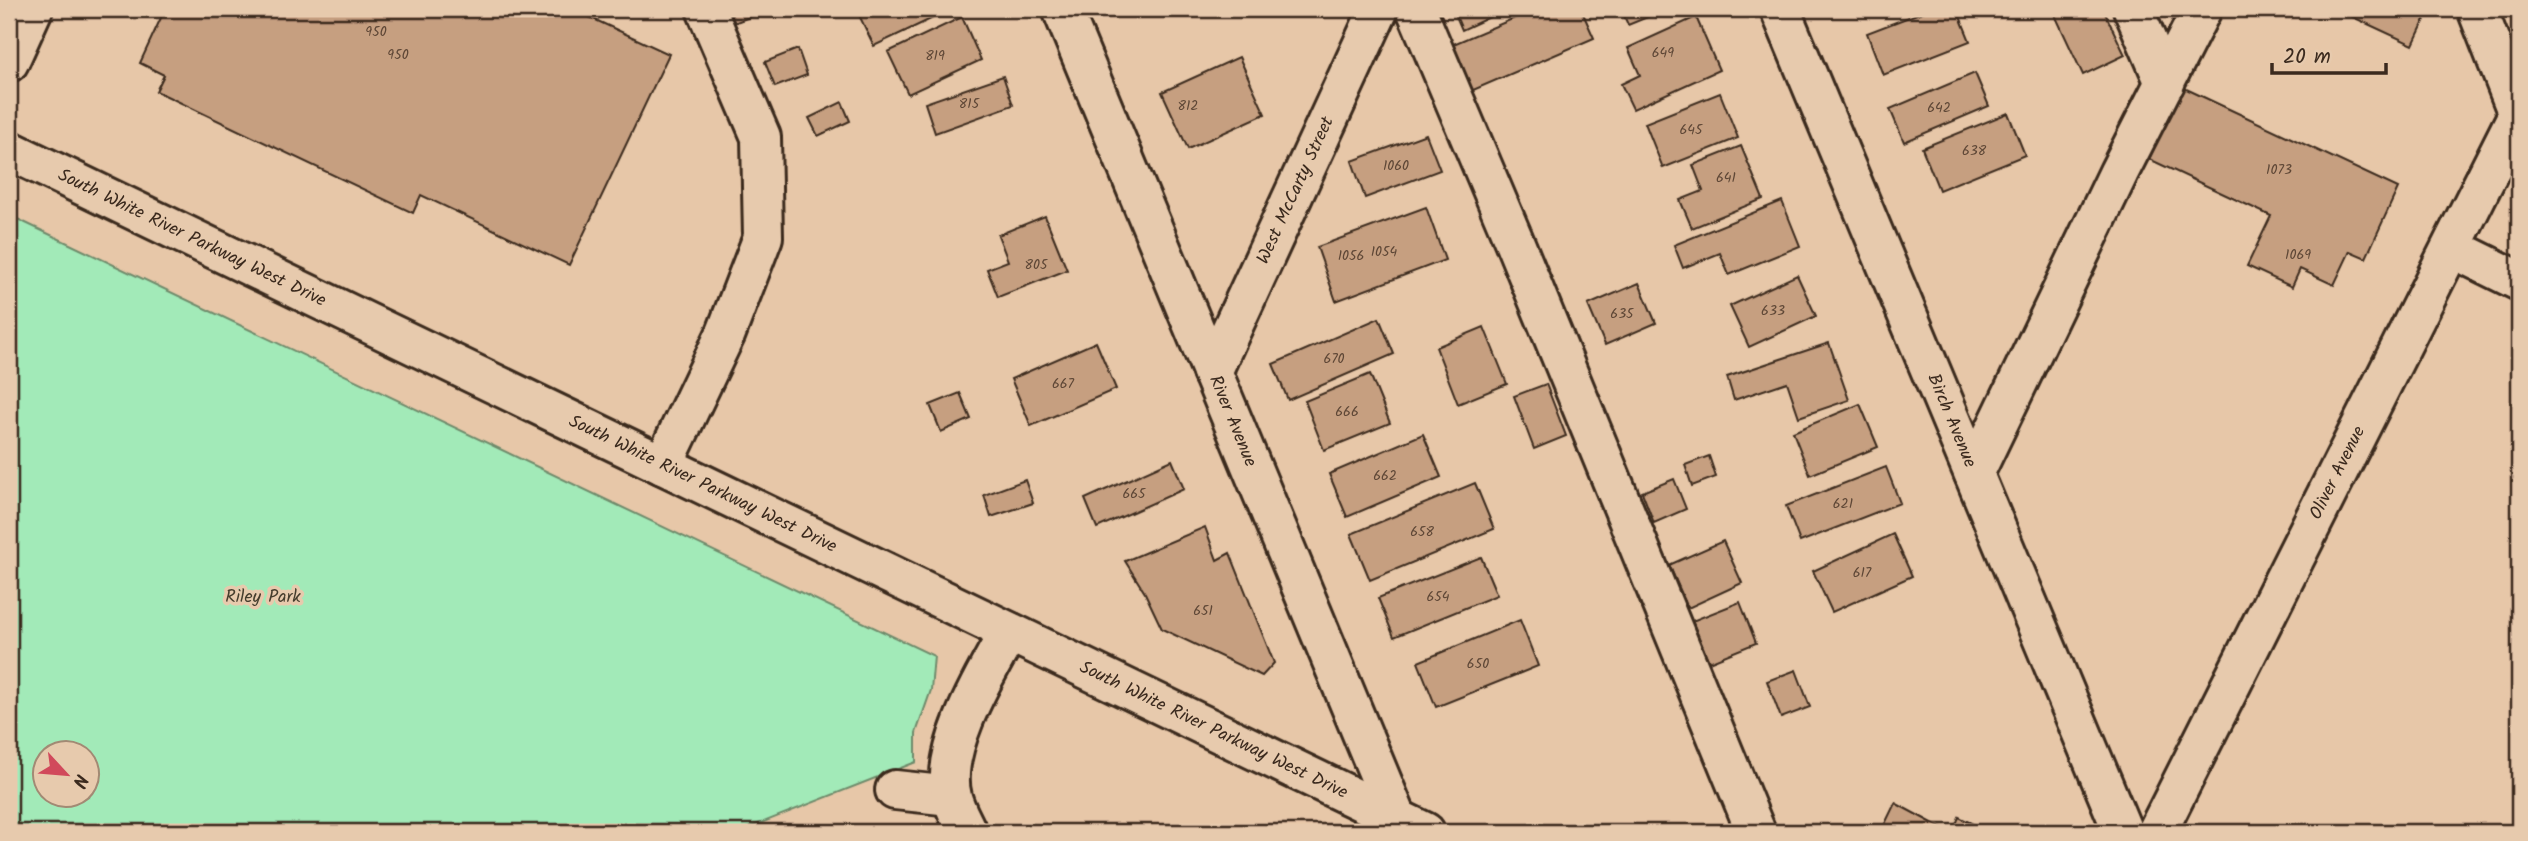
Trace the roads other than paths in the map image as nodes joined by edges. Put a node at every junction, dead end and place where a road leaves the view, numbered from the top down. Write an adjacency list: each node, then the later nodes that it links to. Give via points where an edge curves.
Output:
1 (33, 9): 10 (street)
2 (706, 9): 17 (street, via 761,137 763,237 726,333)
3 (1062, 9): 16 (street, River Avenue)
4 (1379, 9): 16 (street, West McCarty Street)
5 (1416, 9): 24 (street)
6 (1780, 9): 18 (street, Birch Avenue)
7 (2133, 9): 11 (street)
8 (2202, 9): 11 (street)
9 (2477, 9): 12 (street)
10 (9, 62)
11 (2165, 83): 18 (street)
12 (2519, 113): 14 (street, Oliver Avenue)
13 (9, 150): 17 (street, South White River Parkway West Drive)
14 (2452, 248): 15 (street); 26 (street, Oliver Avenue)
15 (2519, 281)
16 (1212, 372): 22 (street, River Avenue)
17 (663, 465): 19 (street, South White River Parkway West Drive)
18 (1974, 474): 25 (street, Birch Avenue)
19 (1009, 632): 21 (street, via 979,685 951,754); 22 (street, South White River Parkway West Drive)
20 (895, 790): 21 (street)
21 (951, 796): 23 (street)
22 (1408, 828)
23 (967, 832)
24 (1756, 832)
25 (2123, 832)
26 (2157, 832)

